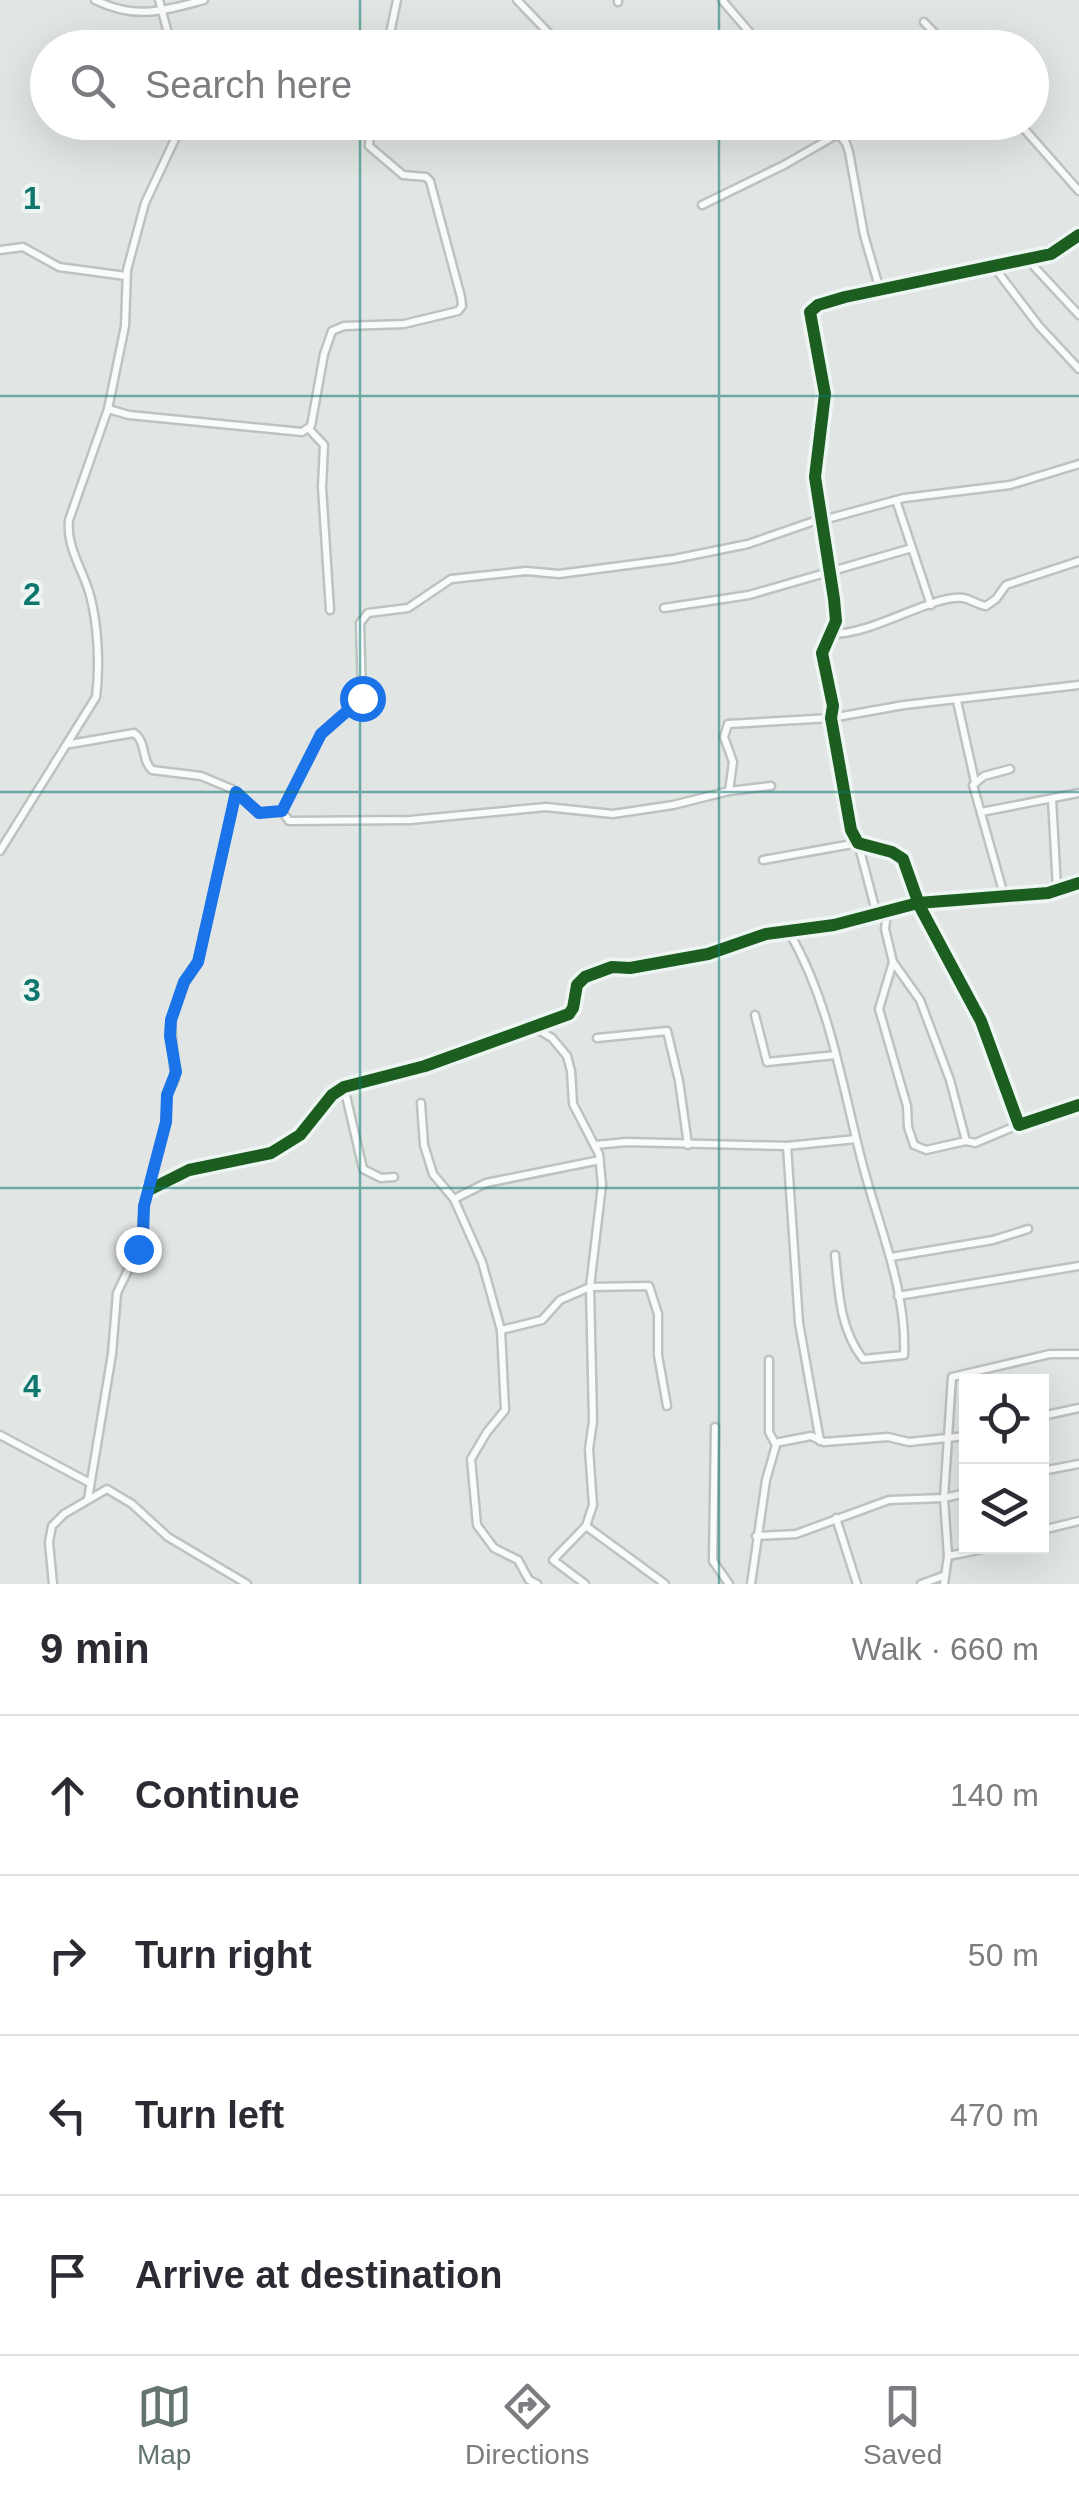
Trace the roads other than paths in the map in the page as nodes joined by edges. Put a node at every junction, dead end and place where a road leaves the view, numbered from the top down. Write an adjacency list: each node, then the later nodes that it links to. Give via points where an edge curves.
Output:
1 (96, 0): 7 (street, via 121,12)
2 (158, 0): 7 (street)
3 (204, 0): 7 (street)
4 (397, 0): 10 (street)
5 (517, 0): 11 (street)
6 (722, 0): 12 (street)
7 (163, 11): 9 (street)
8 (924, 22): 13 (street)
9 (168, 30)
10 (390, 30)
11 (545, 30)
12 (748, 30)
13 (932, 30)
14 (174, 140): 25 (street, via 149,193)
15 (370, 140): 30 (street, via 403,175 428,178 462,306 418,322 332,331)
16 (827, 140): 20 (street)
17 (842, 140): 26 (street)
18 (1034, 140): 19 (street)
19 (1079, 191)
20 (702, 205)
21 (1079, 236): 23 (street, via 1051,254)
22 (0, 250): 25 (street, via 24,247 59,267)
23 (1027, 259): 24 (street); 27 (street)
24 (994, 267): 26 (street); 28 (street)
25 (126, 276): 29 (street, via 125,326)
26 (880, 290): 33 (street, via 810,312 825,394 815,476)
27 (1079, 316)
28 (1079, 369)
29 (108, 408): 30 (street, via 253,429); 44 (street, via 69,520 90,597 98,681 90,710)
30 (309, 430): 39 (street, via 324,445)
31 (1079, 464): 32 (street, via 1010,485)
32 (896, 500): 33 (street); 34 (street)
33 (823, 519): 36 (street); 52 (street, via 674,559 451,579 408,608 368,614 360,623 362,698 321,734)
34 (912, 548): 36 (street); 37 (street)
35 (1079, 561): 37 (street, via 1006,585 986,606 963,598)
36 (832, 571): 38 (street, via 750,595); 40 (street, via 836,621)
37 (931, 604): 40 (street, via 881,625)
38 (664, 608)
39 (330, 610)
40 (830, 634): 43 (street, via 822,652)
41 (1079, 685): 42 (street)
42 (956, 701): 43 (street); 46 (street)
43 (831, 718): 48 (street, via 728,724); 54 (street, via 846,813)
44 (68, 744): 49 (street, via 134,733 152,770 202,776); 55 (street)
45 (1010, 769): 46 (street)
46 (974, 782): 53 (street)
47 (770, 786): 48 (street)
48 (729, 791): 52 (street, via 613,814 546,807 328,822 290,821)
49 (236, 792): 52 (street, via 259,813); 80 (street, via 198,962 171,1020 176,1072)
50 (1078, 795): 51 (street)
51 (1052, 798): 53 (street); 58 (street)
52 (282, 811)
53 (981, 812): 59 (street)
54 (858, 843): 56 (street); 60 (street, via 898,855); 62 (street)
55 (0, 850)
56 (763, 860)
57 (1079, 883): 58 (street)
58 (1057, 888): 59 (street)
59 (1004, 895): 60 (street)
60 (918, 903): 61 (street); 72 (street, via 981,1022)
61 (886, 912): 62 (street); 64 (street)
62 (877, 915): 63 (street)
63 (789, 932): 66 (street, via 708,954 594,972 577,985 570,1012); 68 (street, via 819,992)
64 (893, 962): 74 (street, via 920,1000); 74 (street, via 879,1009 914,1145 926,1150)
65 (755, 1015): 68 (street, via 767,1062)
66 (532, 1026): 69 (street, via 425,1066); 75 (street, via 567,1056 574,1109)
67 (597, 1038): 76 (street, via 667,1031)
68 (836, 1055): 73 (street)
69 (344, 1087): 79 (street, via 363,1170); 80 (street, via 300,1135 271,1153 197,1167)
70 (422, 1103): 81 (street, via 424,1145 434,1174)
71 (1079, 1105): 72 (street)
72 (1019, 1125): 74 (street)
73 (856, 1139): 77 (street); 84 (street)
74 (966, 1141)
75 (595, 1144): 76 (street); 78 (street)
76 (688, 1145): 77 (street)
77 (787, 1146): 98 (street, via 799,1323)
78 (600, 1160): 81 (street, via 486,1184); 86 (street)
79 (394, 1177)
80 (149, 1190): 102 (street, via 141,1243 117,1293)
81 (454, 1199): 88 (street, via 482,1262)
82 (1028, 1228): 84 (street)
83 (835, 1254): 87 (street, via 842,1317 863,1359 904,1355)
84 (890, 1257): 87 (street)
85 (1079, 1266): 87 (street)
86 (590, 1288): 88 (street, via 560,1300 542,1320); 91 (street, via 652,1288); 108 (street, via 593,1504)
87 (898, 1296)
88 (501, 1330): 116 (street, via 506,1410 470,1460 472,1496 485,1537)
89 (1079, 1354): 97 (street, via 1050,1354 952,1377)
90 (768, 1360): 99 (street, via 769,1432)
91 (667, 1406)
92 (1079, 1408): 93 (street)
93 (1049, 1414)
94 (715, 1427): 119 (street, via 714,1561)
95 (0, 1435): 102 (street)
96 (959, 1437): 97 (street)
97 (947, 1440): 98 (street); 104 (street)
98 (820, 1441): 99 (street, via 811,1436)
99 (776, 1442): 110 (street)
100 (1079, 1464): 101 (street)
101 (1049, 1470)
102 (90, 1483): 105 (street)
103 (959, 1495): 104 (street)
104 (944, 1498): 106 (street, via 889,1500); 112 (street)
105 (88, 1499): 114 (street, via 50,1530); 115 (street, via 109,1489 168,1537)
106 (836, 1518): 110 (street, via 796,1534); 121 (street)
107 (1079, 1520): 109 (street)
108 (586, 1526): 117 (street, via 553,1560); 118 (street)
109 (1049, 1528)
110 (756, 1536): 120 (street)
111 (959, 1554): 112 (street)
112 (948, 1556): 113 (street)
113 (944, 1580): 122 (street)
114 (53, 1584)
115 (247, 1584)
116 (537, 1584)
117 (585, 1584)
118 (664, 1584)
119 (729, 1584)
120 (751, 1584)
121 (857, 1584)
122 (918, 1584)

